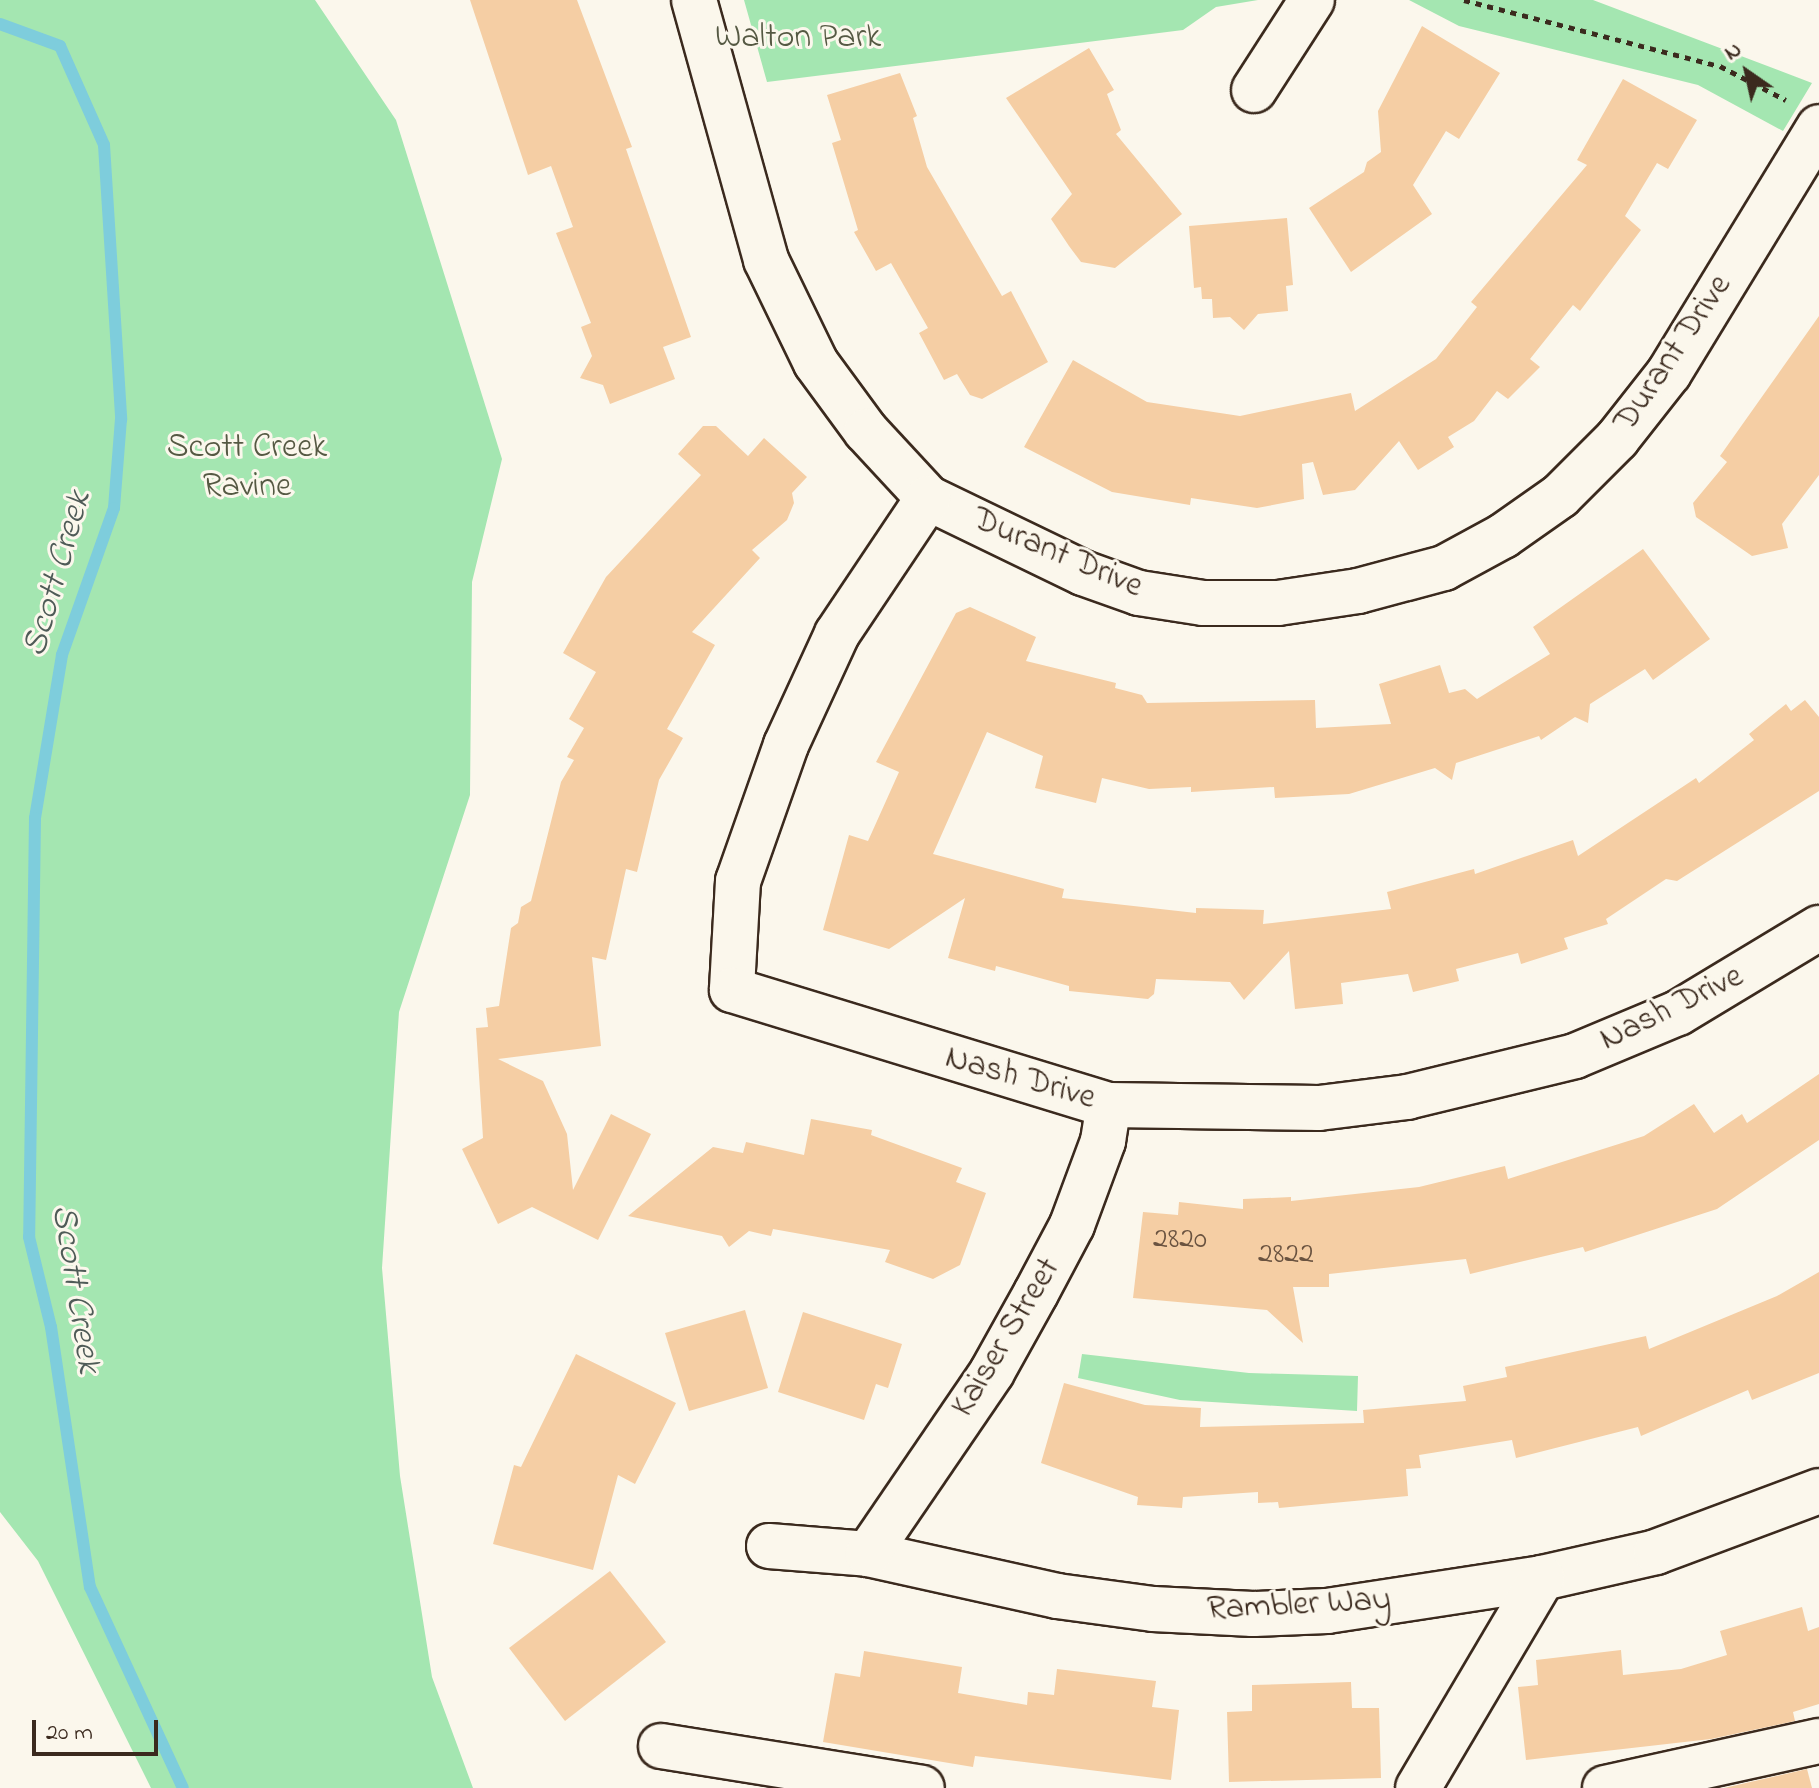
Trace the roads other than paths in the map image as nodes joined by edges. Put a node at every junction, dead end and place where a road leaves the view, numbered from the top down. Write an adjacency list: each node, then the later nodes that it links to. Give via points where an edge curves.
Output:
1 (694, 0): 5 (street, Durant Drive, via 766,260 790,318 866,431)
2 (1312, 0): 3 (street)
3 (1254, 90)
4 (1806, 116): 5 (street, Durant Drive, via 1669,373 1617,439 1560,496 1444,568 1342,594 1278,603 1203,603 1139,593 1083,573)
5 (928, 498): 7 (street, Nash Drive, via 837,634 786,745 738,881 732,990)
6 (1819, 928): 7 (street, Nash Drive, via 1678,1013 1575,1056 1407,1097 1319,1108)
7 (1109, 1105): 10 (street, Kaiser Street, via 1103,1141 1072,1225 1044,1279 992,1372)
8 (1819, 1491): 11 (street, Rambler Way, via 1656,1552)
9 (769, 1546): 10 (street, Rambler Way)
10 (868, 1554): 11 (street, Rambler Way, via 1057,1596 1153,1609 1253,1614 1401,1603)
11 (1542, 1578): 15 (street)
12 (1819, 1741): 16 (street)
13 (661, 1746): 14 (street)
14 (922, 1788)
15 (1418, 1788)
16 (1605, 1788)

